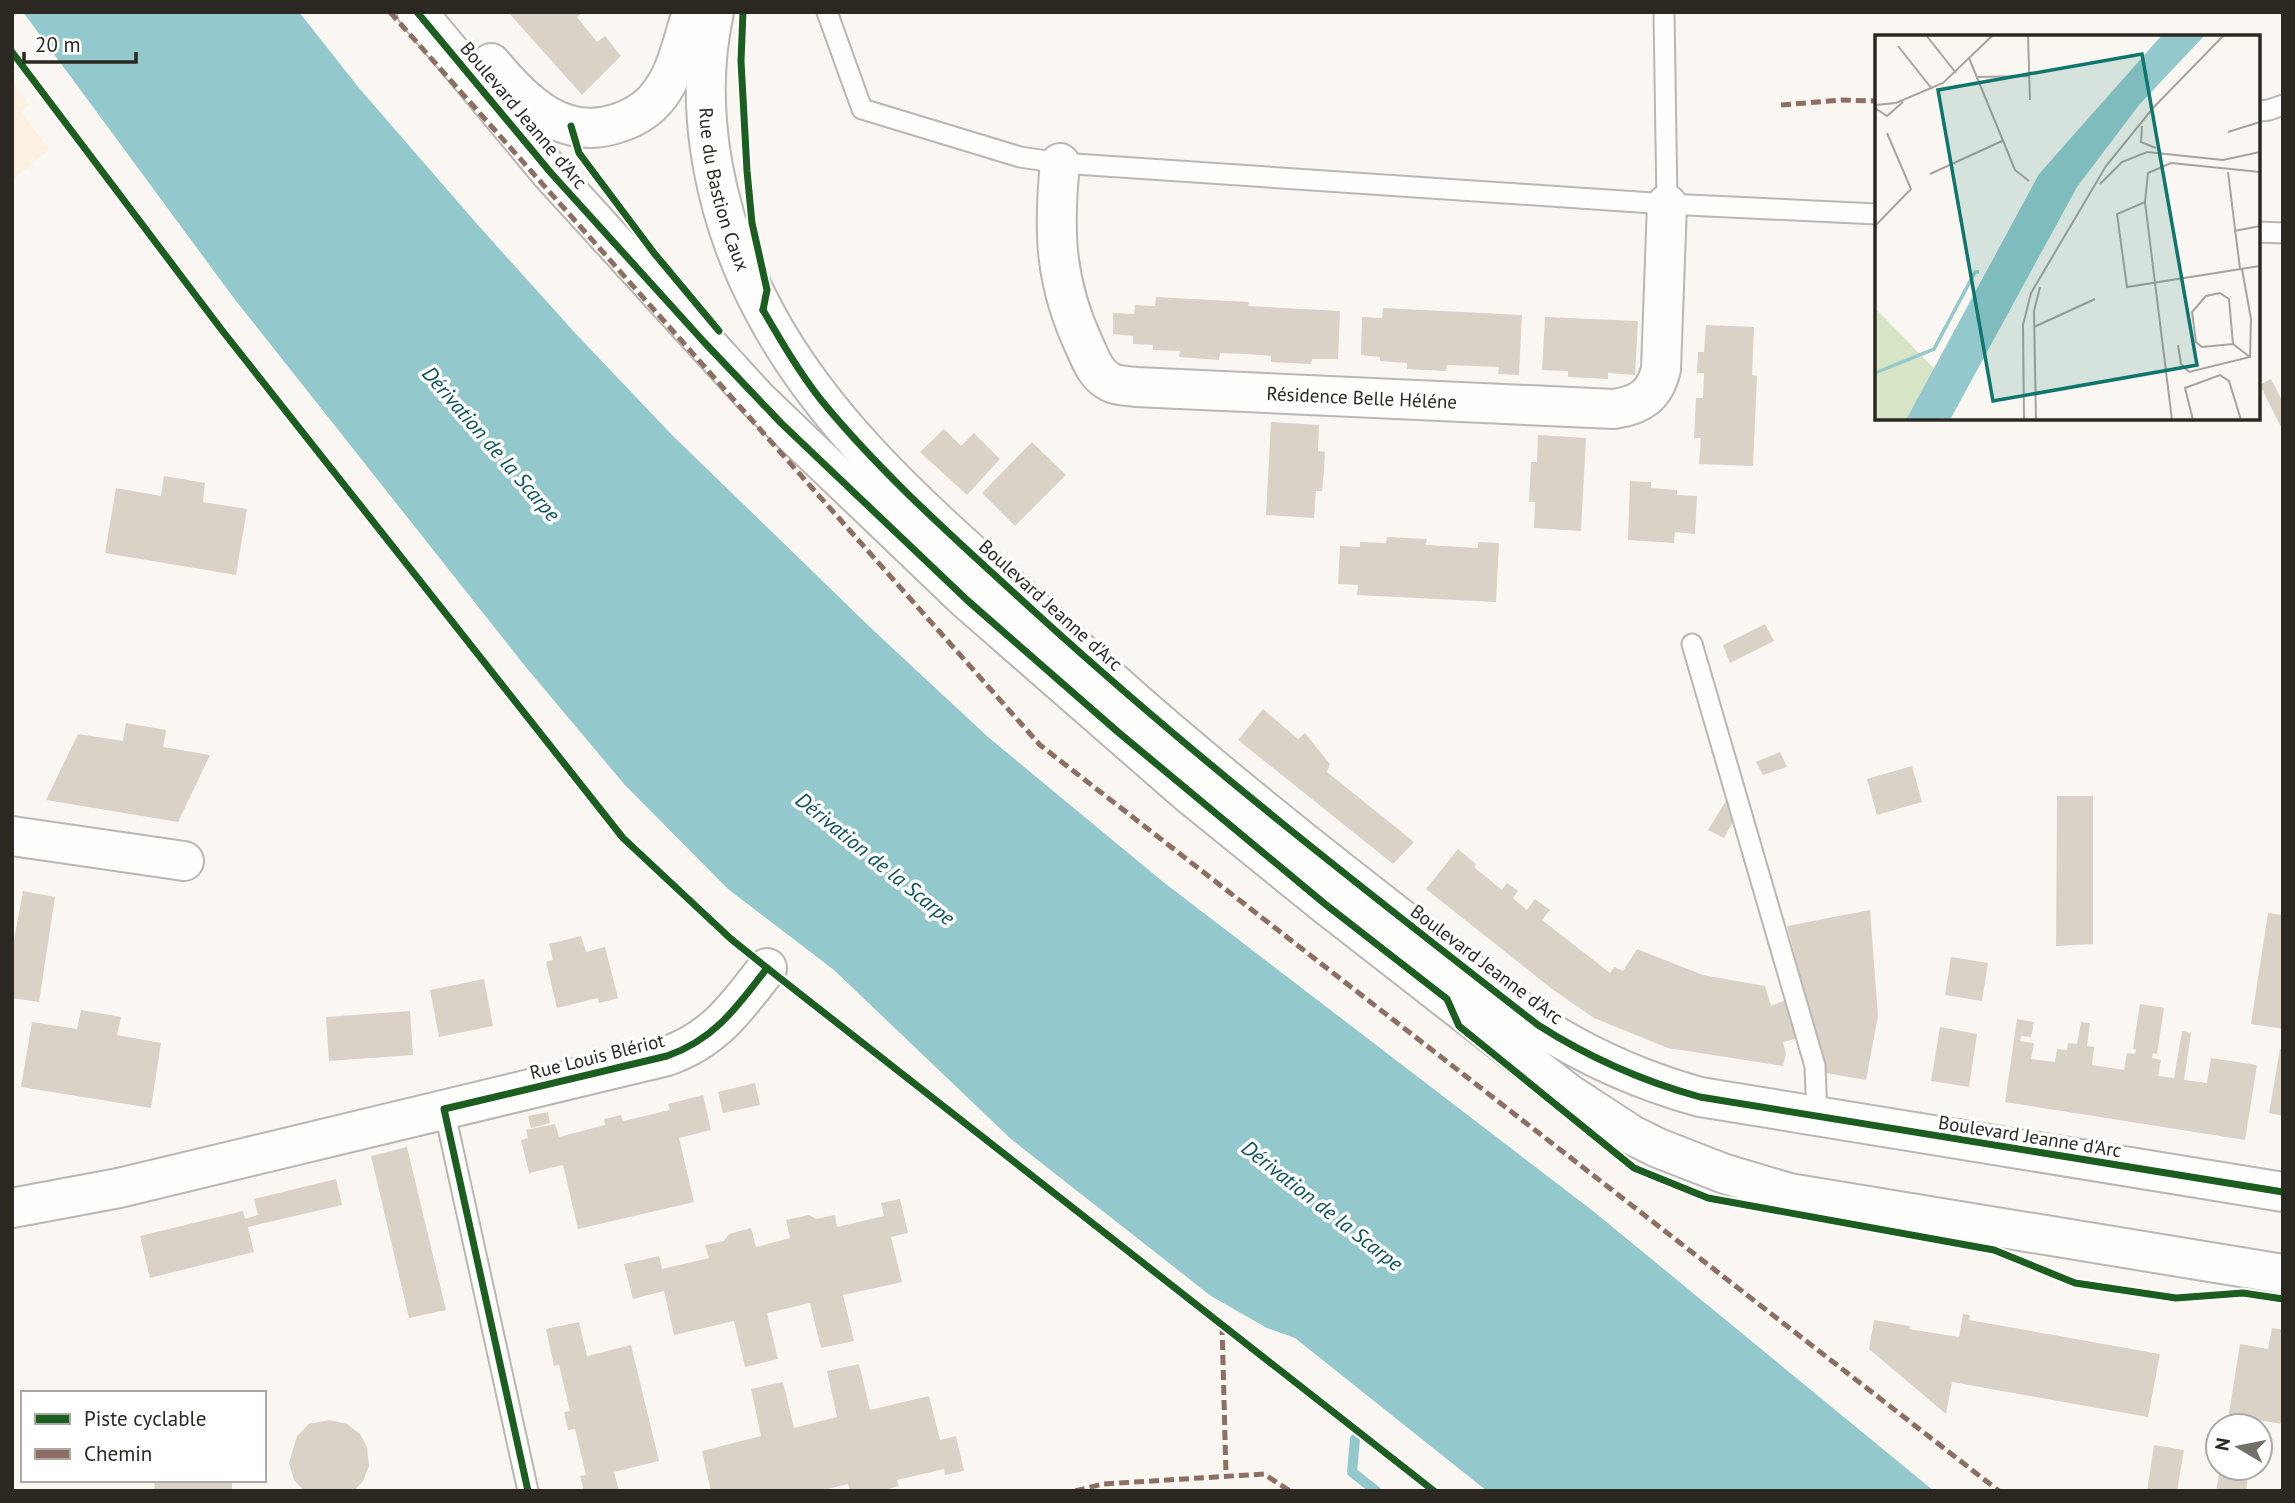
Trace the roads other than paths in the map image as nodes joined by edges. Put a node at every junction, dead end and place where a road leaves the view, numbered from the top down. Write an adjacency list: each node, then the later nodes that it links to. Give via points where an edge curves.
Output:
1 (417, 12): 15 (main road, Boulevard Jeanne d'Arc, via 551,173 704,342 765,408)
2 (450, 12): 3 (main road, Boulevard Jeanne d'Arc, via 530,104 555,121 589,128 628,120 654,102 669,79)
3 (692, 12): 15 (main road, Rue du Bastion Caux, via 683,66 684,117 696,205 712,255 741,319 778,383)
4 (714, 12): 14 (main road, Rue du Bastion Caux, via 708,51 708,121 725,218 763,310)
5 (827, 12): 9 (lane, via 862,109 1020,158)
6 (1664, 12): 10 (lane)
7 (2283, 105): 8 (lane)
8 (2260, 111)
9 (1060, 163): 10 (lane); 10 (main road, Résidence Belle Héléne, via 1055,239 1071,317 1100,375 1136,387 1614,409 1639,404 1654,390 1661,369)
10 (1667, 204): 11 (lane)
11 (1875, 214)
12 (2260, 232): 13 (lane)
13 (2283, 233)
14 (840, 422): 21 (main road, Boulevard Jeanne d'Arc, via 961,545 1154,719 1538,1025 1595,1058 1668,1088)
15 (888, 525): 24 (main road, Boulevard Jeanne d'Arc, via 1009,638 1188,793 1569,1094 1632,1135 1686,1161 1789,1193)
16 (1692, 644): 21 (lane, via 1815,1066)
17 (12, 836): 18 (main road)
18 (184, 861)
19 (767, 968): 20 (main road, Rue Louis Blériot, via 721,1024 685,1049)
20 (444, 1109): 23 (main road, Rue Louis Blériot, via 119,1188); 25 (lane)
21 (1817, 1117): 22 (main road, Boulevard Jeanne d'Arc)
22 (2283, 1192)
23 (12, 1208)
24 (2283, 1274)
25 (528, 1491)

